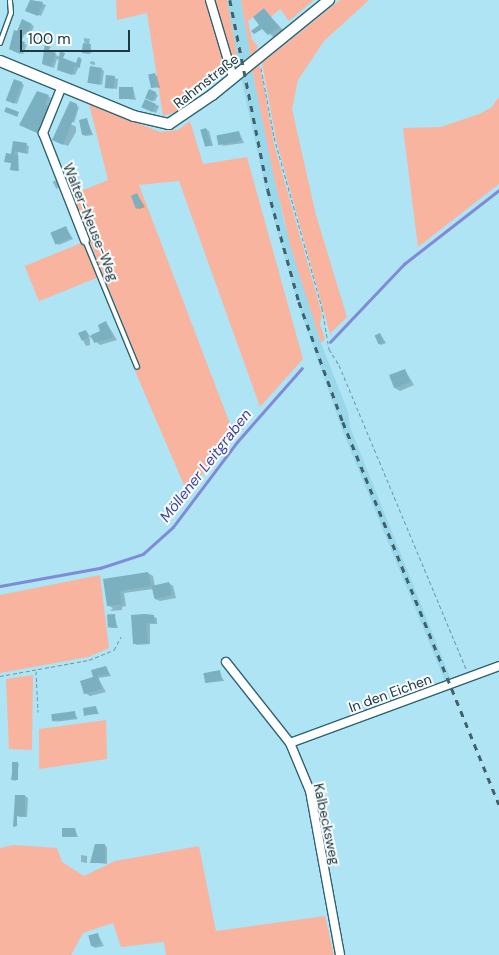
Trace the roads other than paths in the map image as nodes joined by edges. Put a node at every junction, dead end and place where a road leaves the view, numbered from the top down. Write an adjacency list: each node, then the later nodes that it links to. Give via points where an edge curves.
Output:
1 (210, 0): 6 (street)
2 (329, 0): 6 (main road, Rahmstraße)
3 (10, 1): 4 (lane, via 11,13)
4 (0, 43)
5 (0, 61): 7 (main road, Rahmstraße)
6 (233, 77): 7 (main road, Rahmstraße, via 179,120 169,124 134,116)
7 (62, 86): 8 (street, Walter-Neuse-Weg, via 43,133)
8 (85, 240): 9 (lane, Walter-Neuse-Weg)
9 (137, 367)
10 (226, 662): 12 (street, Kalbecksweg)
11 (499, 666): 12 (street, In den Eichen)
12 (290, 743): 13 (street, Kalbecksweg, via 310,791)
13 (340, 955)

